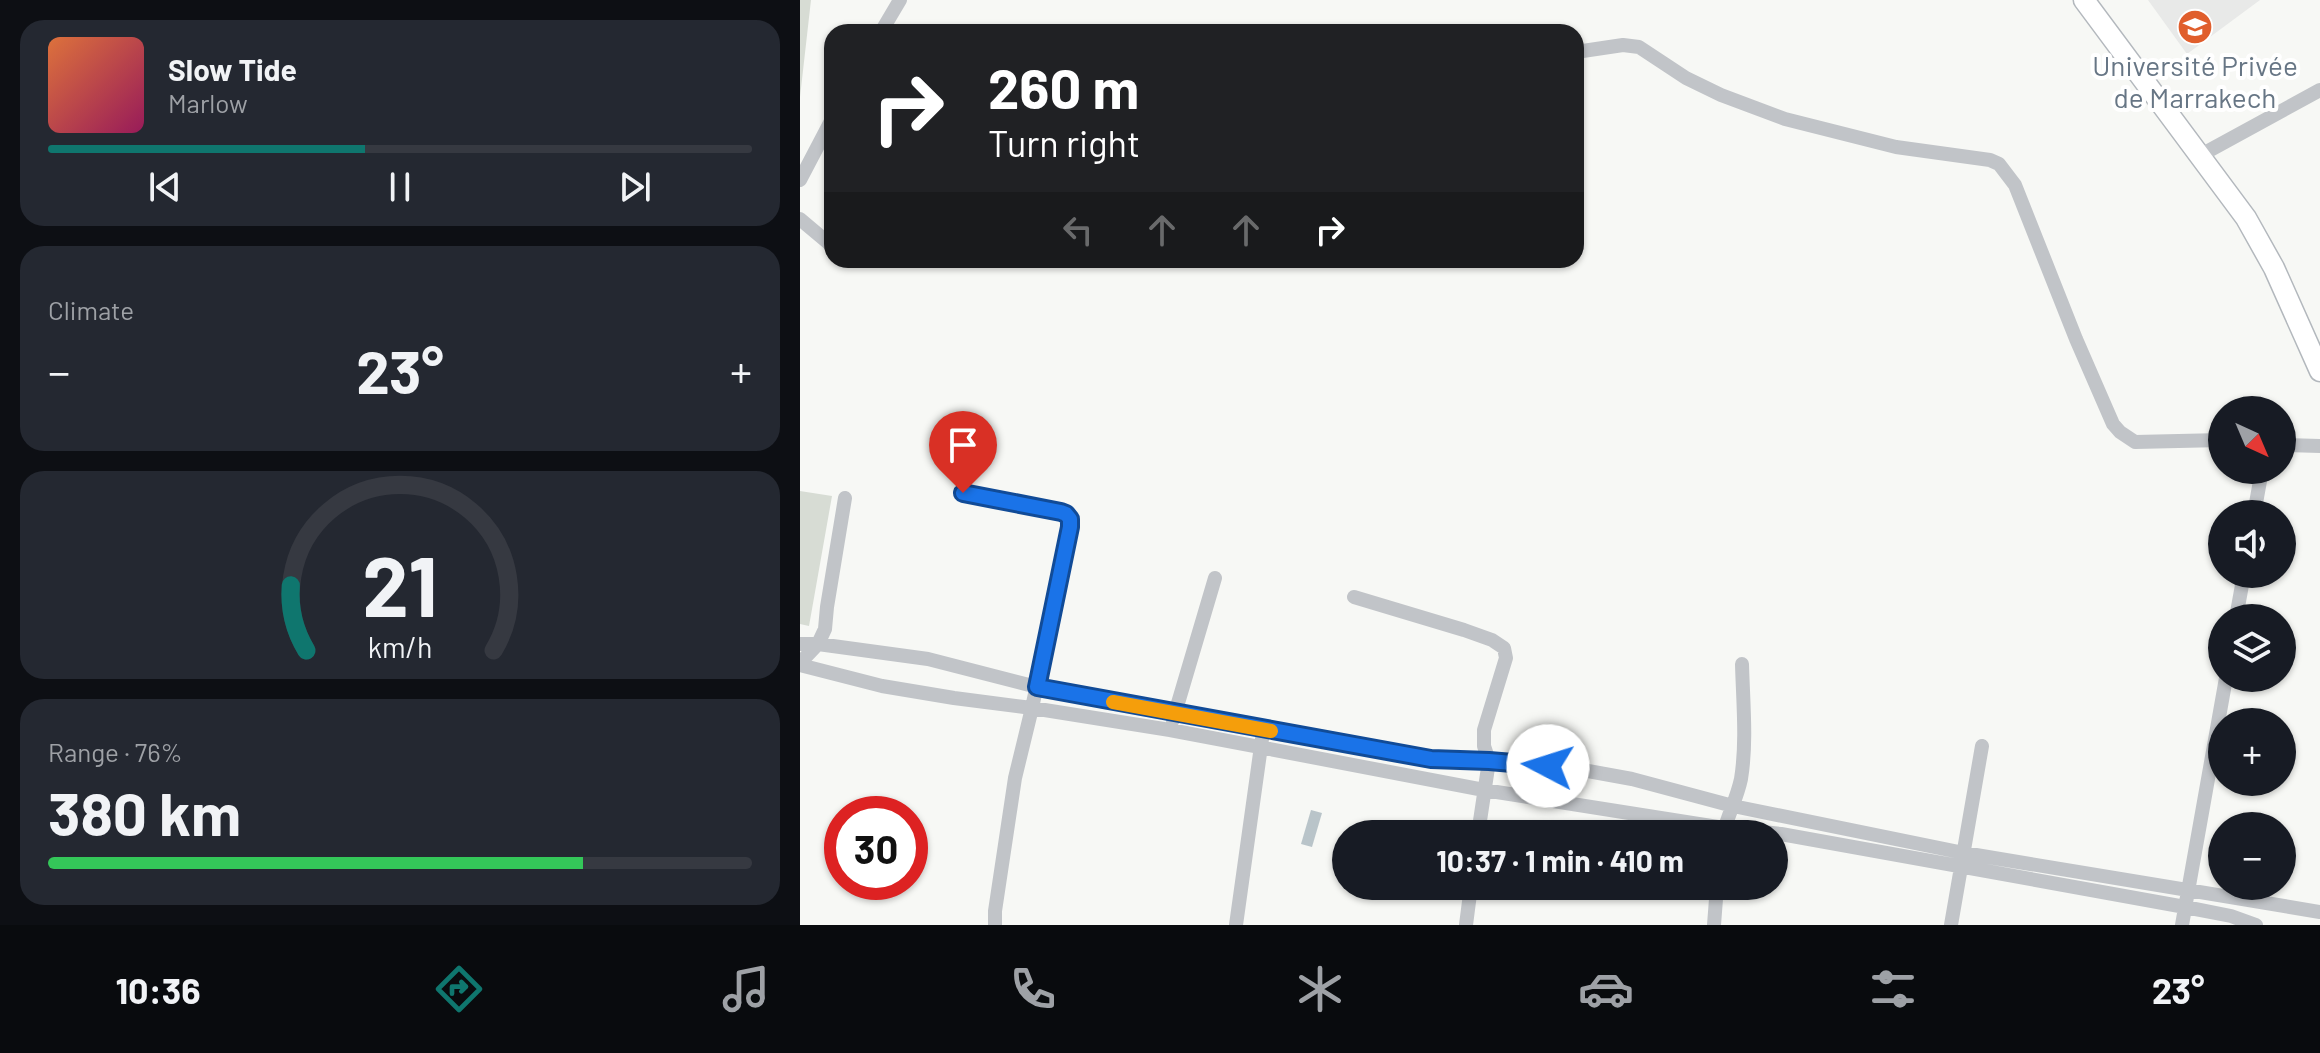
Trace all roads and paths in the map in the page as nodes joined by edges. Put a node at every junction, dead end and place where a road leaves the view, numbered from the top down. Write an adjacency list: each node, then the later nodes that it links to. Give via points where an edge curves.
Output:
1 (900, 0): 3 (street)
2 (2084, 0): 7 (main road)
3 (886, 24)
4 (1584, 51): 12 (street, via 1639,47 1686,78 1785,119 1896,147 1999,164 2015,185 2113,424 2135,442)
5 (2320, 90): 7 (street)
6 (824, 134): 8 (street)
7 (2201, 155): 11 (main road, via 2274,268)
8 (800, 180)
9 (800, 219): 10 (street)
10 (824, 239)
11 (2320, 371)
12 (2208, 441)
13 (2296, 445): 14 (street)
14 (2320, 446)
15 (963, 493): 23 (street, via 1061,512 1070,519)
16 (845, 498): 20 (street, via 825,629)
17 (1215, 578): 26 (street)
18 (1354, 597): 31 (street, via 1464,630 1504,648 1506,658 1484,730)
19 (800, 644): 20 (street)
20 (818, 644): 21 (street); 23 (street, via 928,659)
21 (800, 664): 25 (street, via 882,686)
22 (1742, 664): 33 (street, via 1743,763)
23 (1037, 687): 25 (street); 26 (street)
24 (2224, 692): 41 (street)
25 (1032, 708): 28 (street); 45 (street, via 1015,778)
26 (1175, 712): 27 (street); 28 (street)
27 (1263, 729): 30 (street); 31 (street, via 1431,759)
28 (1170, 730): 30 (street)
29 (1982, 746): 38 (street)
30 (1260, 748): 32 (street); 46 (street)
31 (1489, 761): 32 (street); 33 (street, via 1632,779)
32 (1484, 790): 34 (street); 35 (street)
33 (1733, 806): 36 (street); 38 (street)
34 (1480, 820)
35 (1660, 820)
36 (1728, 820)
37 (1788, 835): 38 (street)
38 (1962, 860): 41 (street); 49 (street)
39 (1469, 900): 47 (street)
40 (1716, 900): 48 (street)
41 (2187, 900): 42 (street); 44 (street); 50 (street)
42 (2254, 902): 43 (street); 44 (street)
43 (2320, 912)
44 (2253, 924)
45 (995, 925)
46 (1236, 925)
47 (1466, 925)
48 (1714, 925)
49 (1951, 925)
50 (2182, 925)

